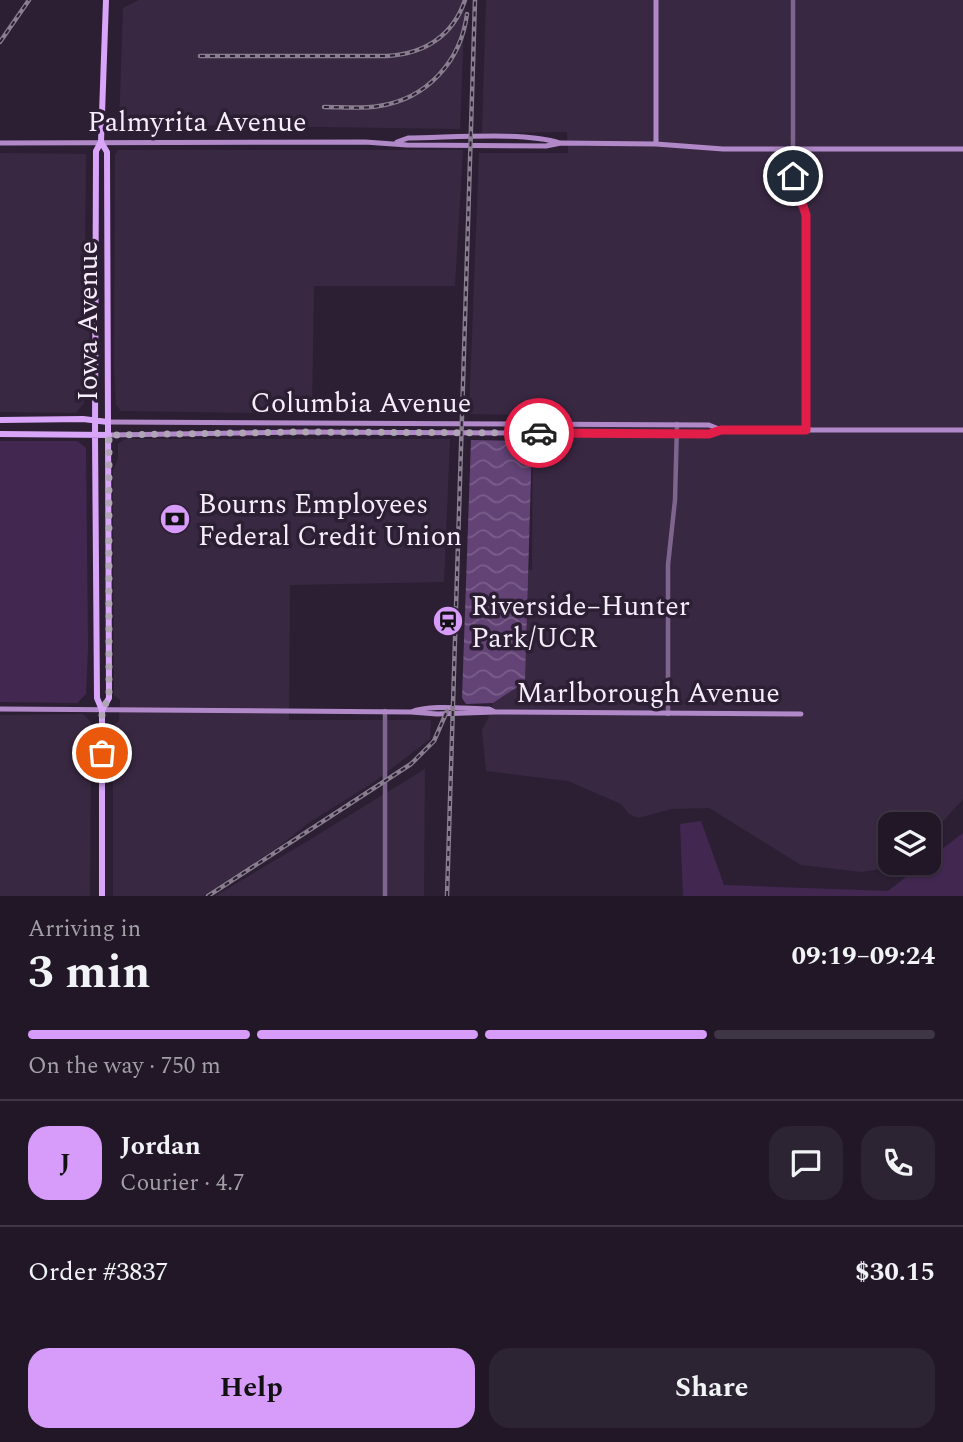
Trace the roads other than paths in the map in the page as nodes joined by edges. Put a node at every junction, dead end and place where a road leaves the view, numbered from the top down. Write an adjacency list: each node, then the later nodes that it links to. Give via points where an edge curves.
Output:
1 (106, 0): 4 (main road, Iowa Avenue)
2 (656, 0): 6 (street)
3 (793, 0): 7 (street)
4 (102, 142): 5 (street, Palmyrita Avenue); 6 (street, Palmyrita Avenue); 10 (main road, Iowa Avenue, via 96,151); 11 (main road, Iowa Avenue, via 107,152)
5 (0, 143)
6 (656, 145): 7 (street, Palmyrita Avenue)
7 (793, 149): 8 (street, Palmyrita Avenue); 18 (street, via 793,176 806,215)
8 (963, 149)
9 (0, 420): 10 (main road, Columbia Avenue)
10 (95, 420): 11 (main road, Columbia Avenue); 26 (main road, Iowa Avenue)
11 (108, 422): 12 (street, Columbia Avenue); 27 (main road, Iowa Avenue)
12 (230, 422): 13 (street, Columbia Avenue); 20 (street)
13 (257, 422): 14 (street, Columbia Avenue); 21 (street)
14 (377, 423): 15 (street, Columbia Avenue); 22 (street)
15 (592, 424): 16 (street, Columbia Avenue); 24 (street)
16 (677, 424): 17 (street, Columbia Avenue); 25 (street)
17 (721, 430): 18 (street, Columbia Avenue); 25 (street, Columbia Avenue)
18 (806, 430): 19 (street, Columbia Avenue)
19 (963, 430)
20 (230, 433): 21 (street, Columbia Avenue); 27 (street, Columbia Avenue)
21 (257, 433): 22 (street, Columbia Avenue)
22 (377, 433): 24 (street, Columbia Avenue)
23 (0, 434): 26 (main road, Columbia Avenue)
24 (592, 434): 25 (street, Columbia Avenue)
25 (677, 434): 31 (street, via 668,553)
26 (95, 435): 27 (main road, Columbia Avenue); 29 (main road, Iowa Avenue, via 97,698)
27 (109, 435): 29 (main road, Iowa Avenue, via 109,698)
28 (0, 709): 29 (street, Marlborough Avenue)
29 (102, 710): 30 (street, Marlborough Avenue); 33 (main road, Iowa Avenue)
30 (385, 711): 31 (street, Marlborough Avenue); 34 (street)
31 (668, 714): 32 (street, Marlborough Avenue)
32 (801, 714)
33 (102, 896)
34 (385, 896)

